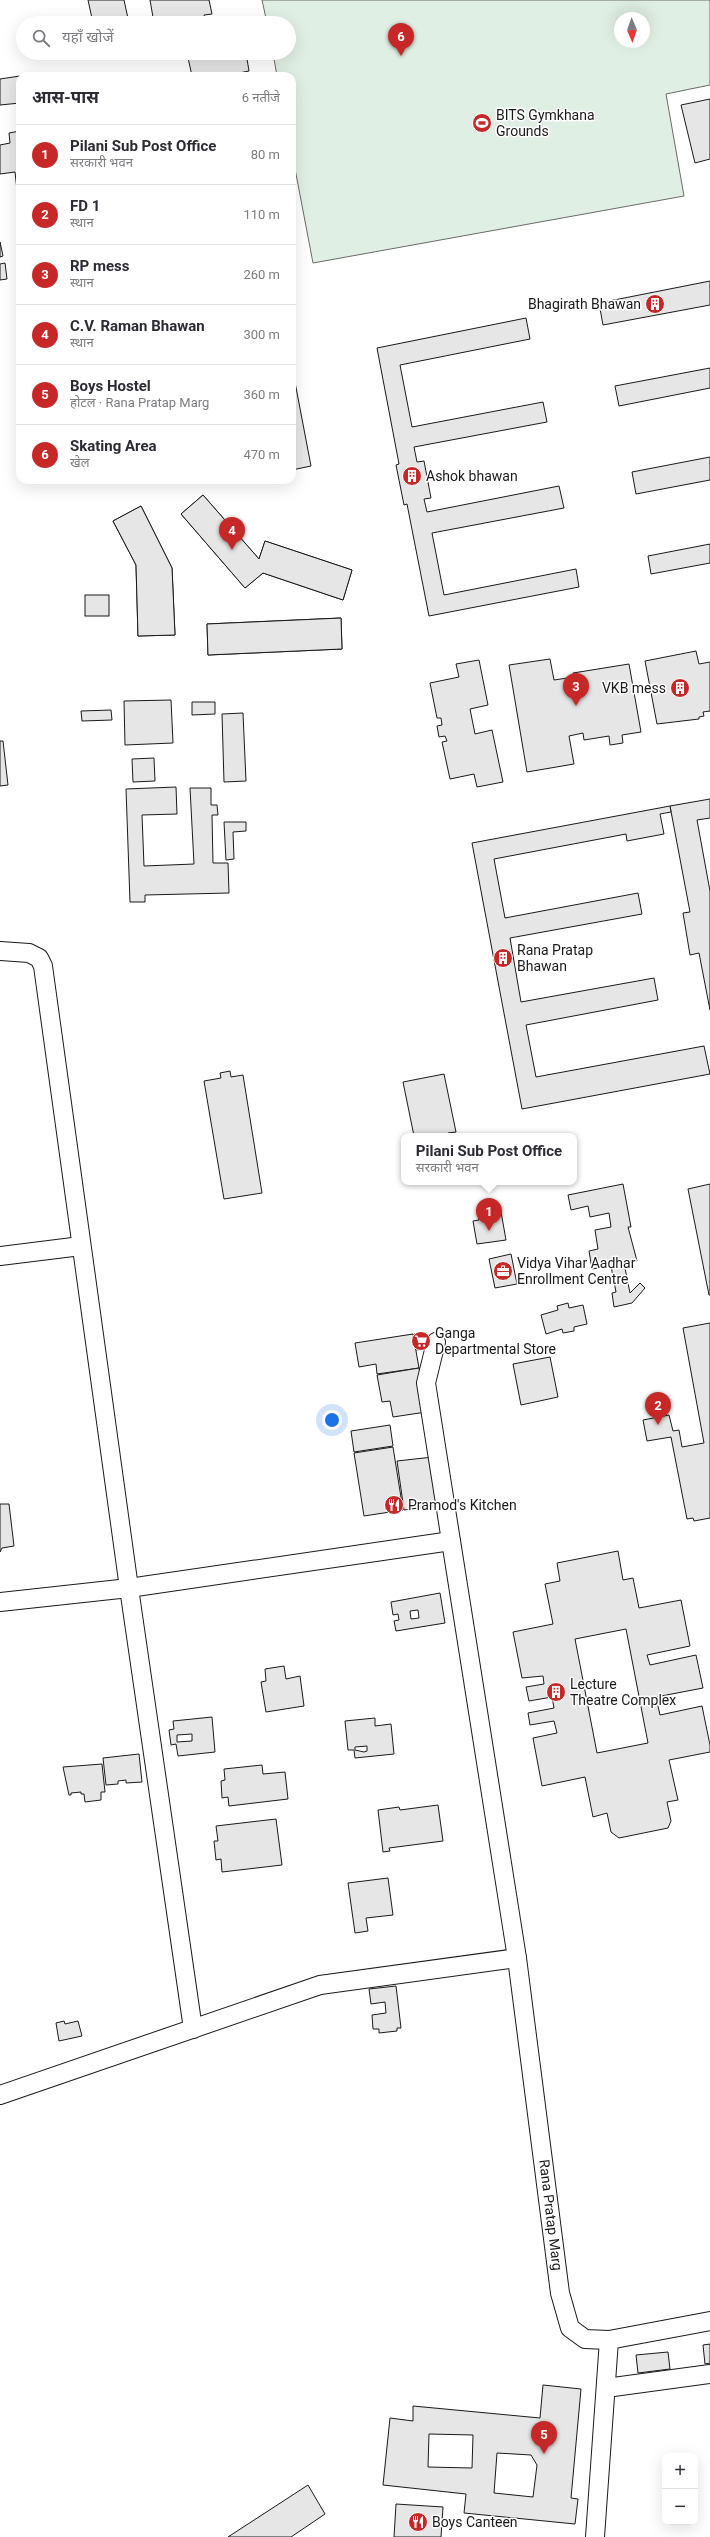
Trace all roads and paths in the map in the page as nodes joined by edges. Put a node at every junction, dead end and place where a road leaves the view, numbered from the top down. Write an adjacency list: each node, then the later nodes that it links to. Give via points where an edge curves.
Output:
1 (0, 951): 2 (street, via 29,953 39,958 43,966)
2 (81, 1246): 3 (street); 6 (street)
3 (0, 1256)
4 (436, 1342): 5 (street, Rana Pratap Marg, via 426,1383)
5 (451, 1541): 6 (street); 8 (street, Rana Pratap Marg)
6 (129, 1588): 7 (street); 9 (street)
7 (0, 1602)
8 (517, 1958): 9 (street, via 320,1985); 12 (street, Rana Pratap Marg, via 560,2293 570,2328 585,2339)
9 (193, 2029): 10 (street)
10 (0, 2095)
11 (710, 2322): 12 (street, Rana Pratap Marg)
12 (609, 2340): 14 (street)
13 (710, 2374): 14 (street)
14 (606, 2388): 15 (street)
15 (596, 2537)

